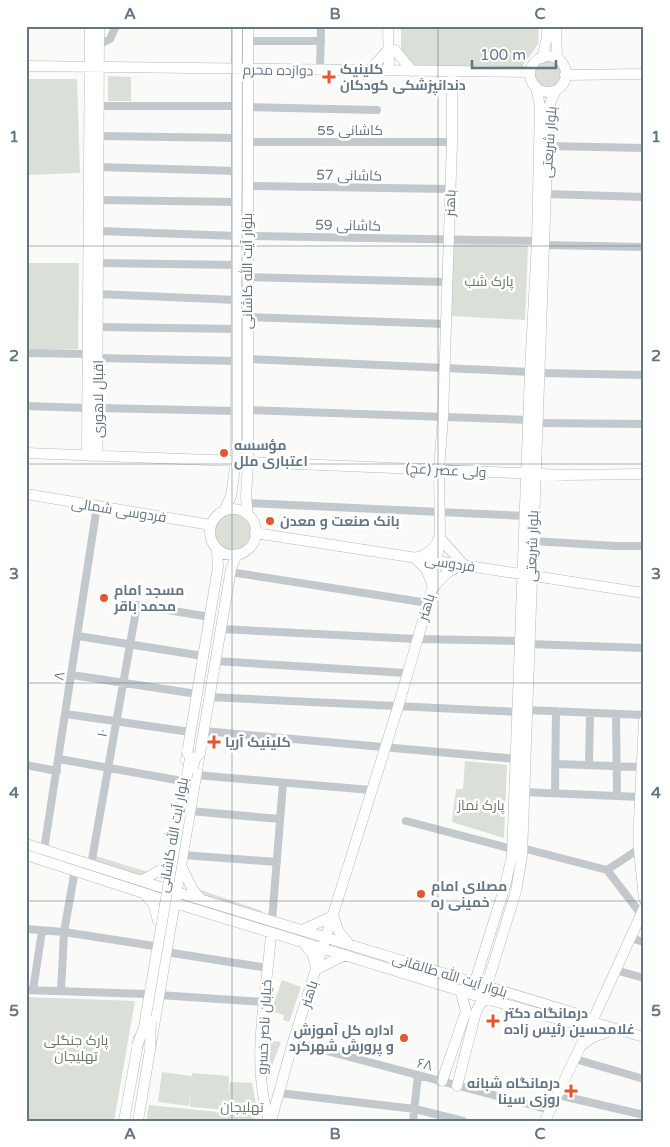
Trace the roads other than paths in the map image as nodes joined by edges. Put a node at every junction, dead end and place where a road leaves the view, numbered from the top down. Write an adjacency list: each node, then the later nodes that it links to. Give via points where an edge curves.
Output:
1 (116, 26): 12 (street, via 110,39)
2 (237, 26): 18 (main road, بلوار آیت الله کاشانی)
3 (248, 26): 10 (main road, بلوار آیت الله کاشانی)
4 (321, 26): 11 (street)
5 (388, 26): 13 (main road)
6 (395, 26): 13 (main road)
7 (547, 26): 14 (main road)
8 (556, 26): 15 (main road)
9 (95, 27): 12 (main road, اقبال لاهوری); 17 (main road, اقبال لاهوری)
10 (248, 41): 11 (street); 18 (main road, بلوار آیت الله کاشانی)
11 (320, 41): 19 (street)
12 (100, 44): 17 (main road, اقبال لاهوری)
13 (392, 50): 20 (main road); 21 (main road); 22 (main road)
14 (542, 58): 15 (main road); 24 (main road, via 535,62)
15 (557, 59): 26 (main road)
16 (26, 66): 17 (main road, دوازده محرم)
17 (94, 67): 18 (main road, دوازده محرم); 29 (main road, اقبال لاهوری); 45 (main road, اقبال لاهوری)
18 (243, 69): 19 (main road, دوازده محرم); 30 (main road, بلوار آیت الله کاشانی)
19 (320, 70): 20 (main road, دوازده محرم)
20 (369, 70): 21 (main road, دوازده محرم)
21 (392, 70): 22 (main road, دوازده محرم)
22 (412, 71): 23 (main road, دوازده محرم)
23 (452, 71): 24 (main road, دوازده محرم); 34 (main road, باهنر)
24 (530, 72): 27 (main road)
25 (644, 74): 26 (main road)
26 (565, 75): 28 (main road)
27 (536, 87): 28 (main road, via 545,92); 48 (main road, بلوار شریعتی, via 540,106)
28 (555, 91): 35 (main road, بلوار شریعتی, via 549,107)
29 (99, 106): 30 (street); 32 (main road, اقبال لاهوری)
30 (242, 107): 31 (street); 33 (main road, بلوار آیت الله کاشانی)
31 (377, 110)
32 (99, 136): 33 (street, کاشانی 55); 37 (main road, اقبال لاهوری)
33 (242, 140): 34 (street, کاشانی 55); 38 (main road, بلوار آیت الله کاشانی); 39 (main road, بلوار آیت الله کاشانی)
34 (452, 142): 40 (main road, باهنر)
35 (548, 146): 36 (street); 41 (main road, بلوار شریعتی)
36 (644, 148)
37 (99, 167): 38 (street); 43 (main road, اقبال لاهوری)
38 (237, 171): 44 (main road, بلوار آیت الله کاشانی)
39 (247, 186): 40 (street, کاشانی 57); 46 (main road, بلوار آیت الله کاشانی)
40 (450, 189): 47 (main road, باهنر)
41 (546, 194): 42 (street); 48 (main road, بلوار شریعتی)
42 (644, 197)
43 (99, 200): 44 (street); 45 (main road, اقبال لاهوری)
44 (237, 202): 46 (main road, بلوار آیت الله کاشانی)
45 (95, 225): 46 (street, کاشانی 59); 50 (main road, اقبال لاهوری); 61 (main road, اقبال لاهوری)
46 (242, 236): 47 (street, کاشانی 59); 51 (main road, بلوار آیت الله کاشانی); 52 (main road, بلوار آیت الله کاشانی)
47 (448, 239): 48 (street, کاشانی 59); 53 (main road, باهنر)
48 (540, 243): 49 (street, کاشانی 59); 65 (main road, بلوار شریعتی)
49 (644, 247)
50 (99, 263): 51 (street); 54 (main road, اقبال لاهوری)
51 (237, 265): 55 (main road, بلوار آیت الله کاشانی)
52 (247, 277): 53 (street); 56 (main road, بلوار آیت الله کاشانی)
53 (447, 282): 57 (main road, باهنر)
54 (98, 294): 55 (street); 58 (main road, اقبال لاهوری)
55 (237, 300): 59 (main road, بلوار آیت الله کاشانی)
56 (247, 317): 57 (street); 63 (main road, بلوار آیت الله کاشانی)
57 (446, 324): 64 (main road, باهنر)
58 (98, 327): 59 (street); 62 (main road, اقبال لاهوری)
59 (238, 329): 63 (main road, بلوار آیت الله کاشانی)
60 (26, 353): 61 (street)
61 (88, 354): 68 (main road, اقبال لاهوری)
62 (98, 358): 63 (street); 68 (main road, اقبال لاهوری)
63 (243, 360): 64 (street); 69 (main road, بلوار آیت الله کاشانی); 70 (main road, بلوار آیت الله کاشانی)
64 (444, 367): 65 (street); 71 (main road, باهنر)
65 (534, 373): 66 (street); 72 (main road, بلوار شریعتی)
66 (644, 375)
67 (26, 406): 68 (street)
68 (93, 408): 70 (street); 75 (main road, اقبال لاهوری, via 97,453)
69 (248, 410): 71 (street); 77 (main road, بلوار آیت الله کاشانی)
70 (237, 411): 76 (main road, بلوار آیت الله کاشانی)
71 (443, 417): 72 (street); 78 (main road, باهنر)
72 (533, 422): 73 (street); 79 (main road, بلوار شریعتی)
73 (644, 424)
74 (26, 453): 75 (main road)
75 (90, 456): 76 (main road)
76 (236, 461): 82 (main road, بلوار آیت الله کاشانی)
77 (248, 462): 78 (main road, ولی عصر (عج)); 83 (main road, بلوار آیت الله کاشانی)
78 (439, 470): 79 (main road, ولی عصر (عج)); 86 (main road, باهنر)
79 (531, 474): 80 (main road, ولی عصر (عج)); 88 (main road, بلوار شریعتی); 92 (main road, بلوار شریعتی)
80 (644, 474)
81 (26, 494): 84 (main road, فردوسی شمالی)
82 (231, 496): 83 (main road, via 234,502); 85 (main road, بلوار آیت الله کاشانی)
83 (246, 500): 86 (street); 87 (main road, بلوار آیت الله کاشانی)
84 (97, 506): 89 (main road, فردوسی شمالی); 110 (street, ۸)
85 (224, 510): 87 (main road, via 237,509); 89 (main road)
86 (439, 512): 88 (street); 91 (main road, باهنر)
87 (248, 515): 90 (main road)
88 (525, 516): 97 (main road, بلوار شریعتی)
89 (211, 524): 94 (main road, via 211,537)
90 (256, 533): 95 (main road, via 250,547); 96 (main road, فردوسی)
91 (439, 537): 96 (main road, via 431,551); 98 (main road, باهنر); 99 (main road)
92 (533, 541): 93 (street); 103 (main road, بلوار شریعتی)
93 (644, 546)
94 (217, 548): 95 (main road); 100 (main road, بلوار آیت الله کاشانی)
95 (237, 554): 101 (main road, بلوار آیت الله کاشانی)
96 (415, 558): 98 (main road, فردوسی); 104 (main road, via 428,572)
97 (524, 560): 102 (main road); 103 (main road, بلوار شریعتی)
98 (437, 561): 99 (main road, فردوسی); 104 (main road, باهنر)
99 (464, 566): 102 (main road, فردوسی); 104 (main road, via 446,574)
100 (218, 567): 101 (main road, via 224,562); 108 (main road, بلوار آیت الله کاشانی)
101 (231, 570): 107 (street); 109 (main road, بلوار آیت الله کاشانی)
102 (508, 572): 103 (main road, فردوسی); 106 (main road)
103 (527, 575): 105 (main road, فردوسی); 106 (main road, بلوار شریعتی); 112 (main road, بلوار شریعتی)
104 (432, 590): 107 (main road, باهنر)
105 (644, 593)
106 (522, 594): 112 (main road, بلوار شریعتی)
107 (428, 603): 111 (main road, باهنر)
108 (210, 617): 113 (street, ۱۰, via 136,605); 115 (main road, بلوار آیت الله کاشانی)
109 (221, 629): 111 (street); 116 (main road, بلوار آیت الله کاشانی)
110 (78, 636): 113 (street); 118 (street, ۸)
111 (416, 639): 112 (street); 117 (main road, باهنر)
112 (525, 643): 114 (street); 123 (main road, بلوار شریعتی)
113 (129, 645): 115 (street); 119 (street, ۱۰)
114 (644, 648)
115 (203, 656): 120 (main road, بلوار آیت الله کاشانی)
116 (215, 661): 117 (street); 121 (main road, بلوار آیت الله کاشانی)
117 (406, 673): 122 (main road, باهنر)
118 (72, 675): 119 (street); 126 (street, ۸)
119 (124, 683): 120 (street); 130 (street, ۱۰)
120 (197, 694): 132 (main road, بلوار آیت الله کاشانی)
121 (209, 697): 122 (street); 131 (main road, بلوار آیت الله کاشانی)
122 (398, 706): 123 (street); 134 (main road, باهنر)
123 (522, 711): 124 (street); 138 (main road, بلوار شریعتی); 150 (main road, بلوار شریعتی)
124 (556, 711): 125 (street); 139 (street)
125 (590, 713): 127 (street); 141 (street)
126 (66, 714): 130 (street); 137 (street, ۸)
127 (616, 714): 128 (street); 142 (street)
128 (644, 715)
129 (644, 721): 133 (main road)
130 (117, 722): 132 (street); 143 (street, ۱۰)
131 (204, 731): 134 (street); 136 (main road, بلوار آیت الله کاشانی)
132 (190, 732): 135 (main road, بلوار آیت الله کاشانی)
133 (643, 735): 144 (main road)
134 (385, 746): 138 (street); 149 (main road, باهنر)
135 (187, 751): 147 (main road, بلوار آیت الله کاشانی); 220 (main road, bridge, via 190,758 144,1027)
136 (200, 753): 146 (main road, بلوار آیت الله کاشانی); 221 (main road, bridge, via 195,759 164,941)
137 (59, 758): 143 (street); 145 (street, ۸)
138 (516, 759): 158 (main road, بلوار شریعتی)
139 (556, 764): 141 (street); 151 (street)
140 (26, 765): 145 (street)
141 (589, 765): 142 (street)
142 (616, 766): 144 (street); 152 (street)
143 (109, 767): 147 (street); 165 (street, ۱۰)
144 (641, 767): 153 (main road)
145 (57, 771): 160 (street, ۸)
146 (196, 775): 148 (street); 154 (main road, بلوار آیت الله کاشانی)
147 (182, 781): 163 (main road, بلوار آیت الله کاشانی)
148 (283, 783): 149 (street); 155 (street)
149 (371, 790): 180 (main road, باهنر)
150 (523, 792): 151 (street); 158 (main road, بلوار شریعتی)
151 (554, 793): 152 (street)
152 (617, 796): 153 (street)
153 (640, 797): 159 (main road)
154 (190, 811): 155 (street); 162 (main road, بلوار آیت الله کاشانی)
155 (280, 820): 164 (street)
156 (406, 821): 158 (street)
157 (26, 844): 160 (main road, بلوار آیت الله طالقانی)
158 (517, 849): 168 (street); 202 (main road, بلوار شریعتی); 203 (main road, بلوار شریعتی, via 520,872 516,891)
159 (639, 849): 168 (street); 175 (main road)
160 (44, 850): 165 (main road, بلوار آیت الله طالقانی)
161 (26, 854): 167 (main road, بلوار آیت الله طالقانی)
162 (183, 855): 164 (street); 166 (main road, بلوار آیت الله کاشانی)
163 (168, 862): 169 (main road); 171 (main road, بلوار آیت الله کاشانی)
164 (277, 862): 182 (street)
165 (91, 865): 170 (main road, بلوار آیت الله طالقانی)
166 (181, 866): 173 (main road, بلوار آیت الله کاشانی); 176 (main road)
167 (76, 870): 170 (main road, بلوار آیت الله طالقانی); 187 (street)
168 (607, 870): 179 (street)
169 (141, 881): 170 (main road, بلوار آیت الله طالقانی); 171 (main road, بلوار آیت الله طالقانی)
170 (128, 882): 172 (main road, بلوار آیت الله طالقانی)
171 (164, 888): 173 (main road, بلوار آیت الله طالقانی); 174 (main road, بلوار آیت الله کاشانی)
172 (142, 892): 174 (main road, بلوار آیت الله طالقانی); 181 (main road, via 154,905)
173 (176, 892): 176 (main road, بلوار آیت الله طالقانی); 177 (main road, بلوار آیت الله کاشانی)
174 (162, 899): 177 (main road, بلوار آیت الله طالقانی); 181 (main road, بلوار آیت الله کاشانی)
175 (644, 899)
176 (202, 900): 182 (main road, بلوار آیت الله طالقانی)
177 (174, 903): 178 (main road, بلوار آیت الله طالقانی); 183 (main road, بلوار آیت الله کاشانی)
178 (194, 909): 183 (main road, via 182,913); 188 (main road, بلوار آیت الله طالقانی)
179 (642, 911): 190 (main road)
180 (333, 916): 185 (main road); 189 (main road, باهنر); 193 (main road, via 339,932)
181 (158, 920): 194 (main road, بلوار آیت الله کاشانی)
182 (272, 921): 185 (main road, بلوار آیت الله طالقانی)
183 (171, 923): 196 (main road, بلوار آیت الله کاشانی)
184 (26, 928): 186 (street)
185 (302, 930): 189 (main road, بلوار آیت الله طالقانی)
186 (42, 931): 187 (street); 204 (street)
187 (64, 932): 194 (street); 206 (street)
188 (272, 933): 191 (main road, بلوار آیت الله طالقانی); 198 (main road, خیابان ناصر خسرو)
189 (327, 937): 193 (main road, بلوار آیت الله طالقانی); 195 (main road, باهنر)
190 (630, 938): 192 (street); 200 (main road)
191 (303, 942): 195 (main road, بلوار آیت الله طالقانی); 199 (main road)
192 (644, 942)
193 (350, 944): 202 (main road, بلوار آیت الله طالقانی)
194 (154, 946): 207 (main road, بلوار آیت الله کاشانی)
195 (324, 948): 197 (main road, بلوار آیت الله طالقانی); 199 (main road, باهنر)
196 (166, 952): 198 (street); 208 (main road, بلوار آیت الله کاشانی)
197 (345, 955): 199 (main road); 205 (main road, بلوار آیت الله طالقانی)
198 (268, 968): 211 (main road, خیابان ناصر خسرو)
199 (317, 968): 218 (main road, باهنر)
200 (615, 970): 201 (street); 212 (main road)
201 (644, 978)
202 (474, 983): 203 (main road, بلوار آیت الله طالقانی); 209 (main road, بلوار شریعتی)
203 (487, 986): 210 (main road, بلوار شریعتی); 214 (main road, بلوار آیت الله طالقانی)
204 (30, 990): 206 (street)
205 (460, 990): 209 (main road, بلوار آیت الله طالقانی); 213 (main road)
206 (61, 991): 207 (street)
207 (146, 994): 220 (main road, بلوار آیت الله کاشانی)
208 (159, 994): 211 (street); 221 (main road, بلوار آیت الله کاشانی)
209 (471, 994): 210 (main road, بلوار آیت الله طالقانی)
210 (485, 998): 213 (main road, بلوار شریعتی); 214 (main road, بلوار آیت الله طالقانی)
211 (264, 1002): 236 (main road, خیابان ناصر خسرو, via 260,1068 264,1106)
212 (600, 1005): 214 (main road); 215 (main road)
213 (471, 1012): 223 (main road, بلوار شریعتی); 224 (main road, بلوار شریعتی)
214 (570, 1016): 215 (main road, بلوار آیت الله طالقانی, via 584,1016); 219 (main road, via 579,1030)
215 (592, 1022): 216 (main road, بلوار آیت الله طالقانی); 219 (main road)
216 (616, 1029): 217 (main road, بلوار آیت الله طالقانی); 219 (main road)
217 (644, 1037)
218 (294, 1042): 225 (street, ۶۸); 229 (main road, باهنر)
219 (581, 1045): 222 (main road)
220 (137, 1046): 234 (main road, بلوار آیت الله کاشانی)
221 (150, 1047): 235 (main road, بلوار آیت الله کاشانی)
222 (575, 1059): 226 (street); 230 (main road)
223 (448, 1066): 224 (main road, via 447,1070 453,1075); 227 (main road, بلوار شریعتی)
224 (461, 1070): 228 (main road, بلوار شریعتی)
225 (418, 1075): 227 (street, ۶۸); 231 (street)
226 (644, 1079)
227 (442, 1081): 228 (street, ۶۸)
228 (457, 1086): 232 (street, ۶۸)
229 (279, 1093): 231 (street); 236 (main road, باهنر)
230 (558, 1095): 232 (main road); 233 (street)
231 (414, 1108): 237 (street); 238 (street)
232 (550, 1110): 239 (main road)
233 (644, 1115)
234 (124, 1121)
235 (138, 1121)
236 (270, 1121)
237 (413, 1121)
238 (464, 1121)
239 (545, 1121)

